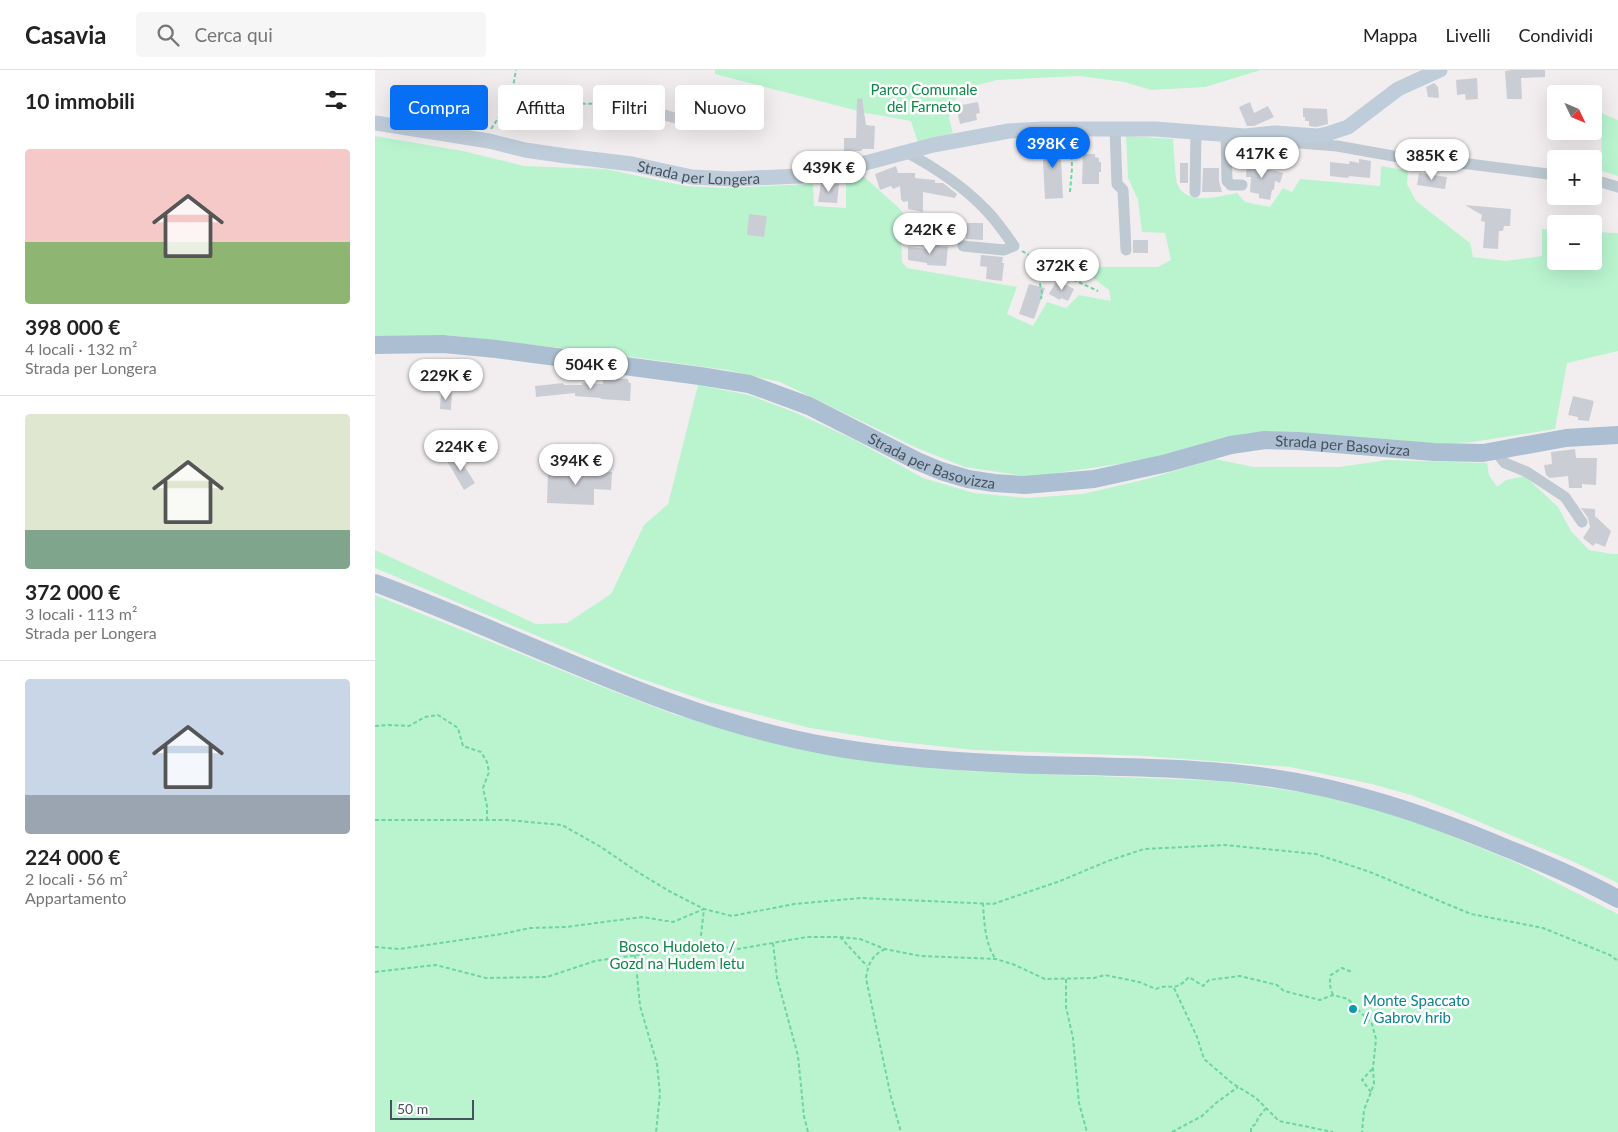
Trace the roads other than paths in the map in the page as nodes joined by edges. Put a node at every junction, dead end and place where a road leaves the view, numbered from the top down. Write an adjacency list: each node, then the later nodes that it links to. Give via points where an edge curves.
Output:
1 (1440, 70): 6 (street, Strada per Longera, via 1398,89 1348,127 1317,136)
2 (375, 123): 7 (street, Strada per Longera, via 691,177 721,179 819,174)
3 (1115, 129): 4 (street, Strada per Longera); 7 (street, Strada per Longera, via 1009,131); 14 (street, via 1117,184 1123,190)
4 (1196, 131): 5 (street, Strada per Longera); 12 (street)
5 (1226, 134): 6 (street, Strada per Longera); 10 (street, via 1227,181 1231,185)
6 (1258, 135): 8 (street, Strada per Longera, via 1427,162)
7 (905, 152): 13 (street, via 929,164 978,203 1014,246 1004,250)
8 (1547, 174)
9 (1602, 182): 11 (street)
10 (1242, 185)
11 (1618, 187)
12 (1195, 192)
13 (963, 246)
14 (1126, 250)
15 (375, 344): 17 (main road, Strada per Basovizza, via 443,344 496,349 749,384 809,406 941,471 994,483 1025,485 1094,479 1231,445 1265,440 1434,452)
16 (1618, 435): 17 (main road, Strada per Basovizza, via 1566,438)
17 (1499, 451): 18 (street, via 1505,463 1527,472 1565,497)
18 (1582, 522)
19 (375, 583): 20 (main road, via 641,692 765,732 833,747 939,760 1220,772 1347,792 1447,824 1543,863)
20 (1618, 899)

